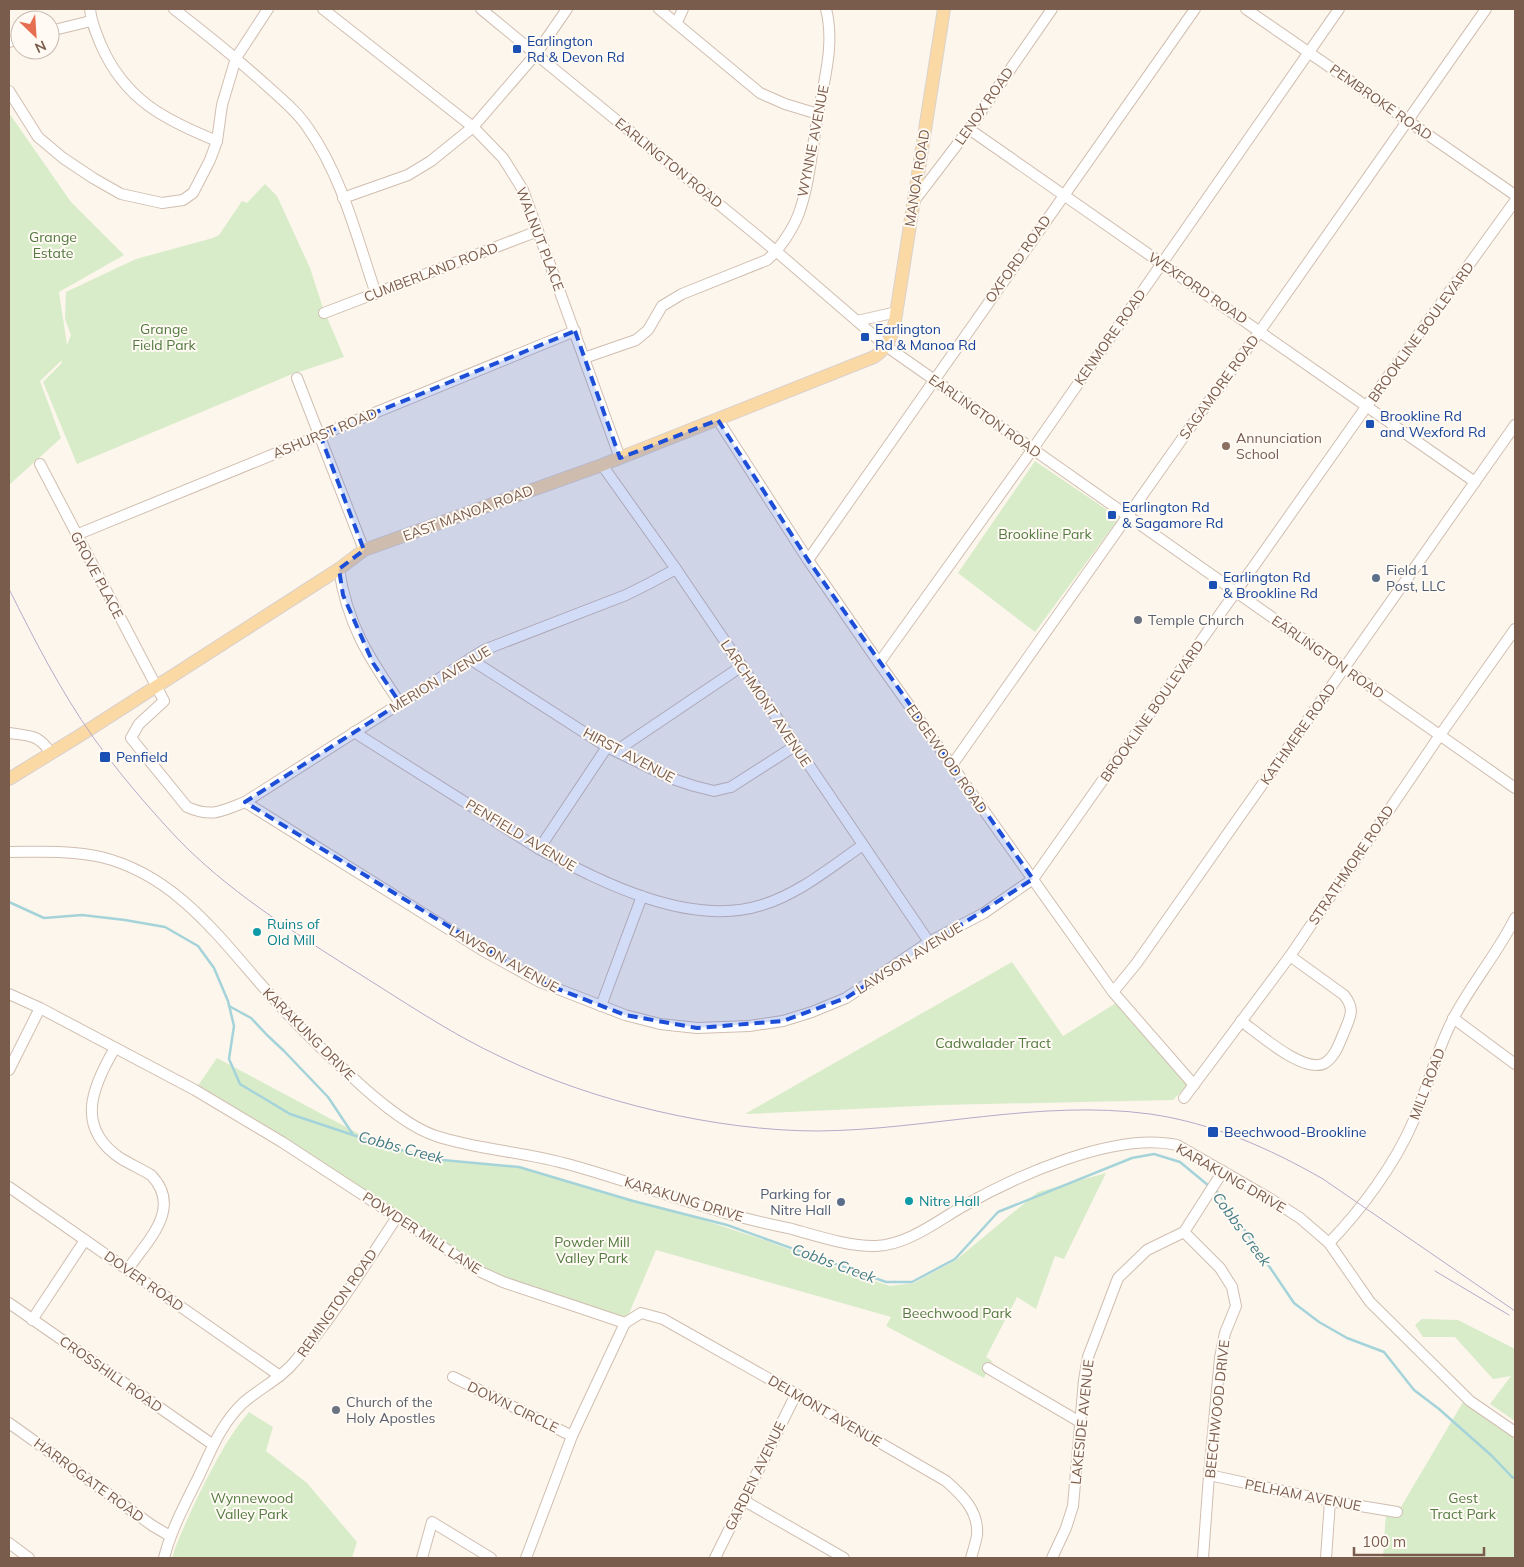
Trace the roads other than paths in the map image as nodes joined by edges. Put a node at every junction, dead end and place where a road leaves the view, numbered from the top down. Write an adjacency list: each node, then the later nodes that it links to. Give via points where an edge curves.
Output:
1 (90, 9): 16 (street)
2 (174, 9): 21 (street)
3 (268, 9): 21 (street)
4 (323, 9): 25 (street, WALNUT PLACE)
5 (481, 9): 20 (street, EARLINGTON ROAD)
6 (567, 9): 20 (street)
7 (659, 9): 17 (street)
8 (683, 9): 17 (street)
9 (826, 9): 23 (street, WYNNE AVENUE, via 830,57)
10 (944, 9): 31 (main road, MANOA ROAD)
11 (1052, 9): 26 (street, LENOX ROAD)
12 (1195, 9): 28 (street, OXFORD ROAD)
13 (1246, 9): 19 (street, PEMBROKE ROAD)
14 (1339, 9): 19 (street, KENMORE ROAD)
15 (1486, 9): 24 (street, SAGAMORE ROAD)
16 (90, 21): 18 (street); 27 (street, via 106,57 127,88 155,112)
17 (677, 22): 23 (street, via 760,93)
18 (60, 28)
19 (1309, 52): 24 (street, PEMBROKE ROAD); 35 (street, KENMORE ROAD)
20 (536, 54): 25 (street); 34 (street, EARLINGTON ROAD)
21 (236, 58): 27 (street, via 222,105); 30 (street, via 308,126 325,154)
22 (9, 92): 27 (street, via 38,137 63,158 121,194 162,203 183,200 193,194)
23 (818, 114): 34 (street, WYNNE AVENUE, via 798,214)
24 (1407, 120): 29 (street, PEMBROKE ROAD); 41 (street, SAGAMORE ROAD)
25 (473, 127): 30 (street, via 408,175); 33 (street, WALNUT PLACE, via 503,158 523,190)
26 (969, 129): 28 (street, WEXFORD ROAD); 31 (street, LENOX ROAD)
27 (217, 141)
28 (1063, 195): 35 (street, WEXFORD ROAD); 45 (street, OXFORD ROAD)
29 (1515, 195)
30 (343, 198): 36 (street)
31 (913, 202): 37 (main road, MANOA ROAD)
32 (1515, 202): 46 (street, BROOKLINE BOULEVARD)
33 (538, 231): 36 (street, CUMBERLAND ROAD); 40 (street, WALNUT PLACE)
34 (777, 252): 39 (street, EARLINGTON ROAD); 43 (street, via 767,260 682,294 662,306 648,330 636,340)
35 (1161, 263): 41 (street, WEXFORD ROAD); 50 (street, KENMORE ROAD)
36 (376, 294): 38 (street, CUMBERLAND ROAD)
37 (896, 312): 39 (street); 42 (main road, MANOA ROAD)
38 (324, 313)
39 (857, 321): 42 (street, EARLINGTON ROAD)
40 (575, 331): 43 (street, WALNUT PLACE); 49 (street, ASHURST ROAD)
41 (1260, 331): 46 (street, WEXFORD ROAD); 55 (street, SAGAMORE ROAD)
42 (886, 346): 45 (street, EARLINGTON ROAD); 47 (main road, EAST MANOA ROAD, via 874,357)
43 (584, 358): 51 (street, WALNUT PLACE)
44 (297, 378): 49 (street)
45 (934, 381): 50 (street, EARLINGTON ROAD); 58 (street, OXFORD ROAD)
46 (1367, 407): 54 (street, WEXFORD ROAD); 61 (street, BROOKLINE BOULEVARD)
47 (718, 420): 51 (main road, EAST MANOA ROAD); 58 (street, EDGEWOOD ROAD)
48 (1515, 424): 54 (street, KATHMERE ROAD)
49 (320, 435): 56 (street, ASHURST ROAD); 57 (street)
50 (1032, 450): 55 (street, EARLINGTON ROAD); 64 (street, KENMORE ROAD)
51 (620, 458): 53 (main road, EAST MANOA ROAD)
52 (40, 464): 56 (street, GROVE PLACE)
53 (602, 465): 57 (main road, EAST MANOA ROAD); 59 (street, LARCHMONT AVENUE)
54 (1475, 482): 66 (street, KATHMERE ROAD)
55 (1128, 516): 61 (street, EARLINGTON ROAD); 75 (street, SAGAMORE ROAD)
56 (76, 535): 67 (street, GROVE PLACE)
57 (364, 550): 60 (main road, EAST MANOA ROAD)
58 (808, 560): 64 (street, EDGEWOOD ROAD)
59 (676, 568): 63 (street, MERION AVENUE, via 626,595 484,650); 65 (street, LARCHMONT AVENUE)
60 (339, 569): 67 (main road, EAST MANOA ROAD); 68 (street, via 343,595 354,624 373,663)
61 (1236, 593): 66 (street, EARLINGTON ROAD); 82 (street, BROOKLINE BOULEVARD)
62 (1515, 630): 71 (street, STRATHMORE ROAD)
63 (470, 659): 68 (street, MERION AVENUE); 73 (street, HIRST AVENUE)
64 (879, 663): 75 (street, EDGEWOOD ROAD)
65 (742, 666): 72 (street, LARCHMONT AVENUE); 73 (street)
66 (1344, 668): 71 (street, EARLINGTON ROAD); 87 (street, KATHMERE ROAD)
67 (155, 686): 74 (main road, EAST MANOA ROAD); 78 (street, via 164,701 139,724 131,738 134,743 187,807 201,813 217,813)
68 (400, 702): 69 (street, MERION AVENUE)
69 (354, 732): 78 (street, MERION AVENUE); 80 (street, PENFIELD AVENUE)
70 (9, 733): 74 (street, via 40,740)
71 (1440, 735): 77 (street, EARLINGTON ROAD); 86 (street, STRATHMORE ROAD)
72 (795, 746): 73 (street, HIRST AVENUE, via 731,787 714,791 673,779); 79 (street, LARCHMONT AVENUE)
73 (611, 749): 80 (street)
74 (50, 752): 76 (main road)
75 (952, 765): 82 (street, EDGEWOOD ROAD)
76 (9, 779)
77 (1515, 788)
78 (245, 802): 89 (street, LAWSON AVENUE, via 482,950 540,982)
79 (863, 845): 83 (street, PENFIELD AVENUE, via 811,881 761,906 714,911 688,909); 85 (street, LARCHMONT AVENUE)
80 (539, 848): 83 (street, PENFIELD AVENUE, via 608,883)
81 (9, 852): 98 (street, KARAKUNG DRIVE, via 80,853 100,857 138,870 165,886 207,922 316,1044 363,1088 427,1133 554,1160 723,1212 842,1242 877,1246 906,1239 986,1194 1048,1166 1103,1150 1144,1142 1164,1142 1177,1145)
82 (1033, 878): 85 (street, LAWSON AVENUE, via 984,913); 87 (street, EDGEWOOD ROAD)
83 (642, 896): 89 (street)
84 (1515, 918): 91 (street, MILL ROAD)
85 (929, 942): 89 (street, LAWSON AVENUE, via 846,998 783,1020 749,1026 696,1028 660,1024)
86 (1290, 956): 92 (street, STRATHMORE ROAD); 92 (street, via 1344,995 1350,1003 1351,1015 1335,1051 1325,1063 1315,1065 1296,1060)
87 (1113, 992): 96 (street, EDGEWOOD ROAD)
88 (9, 994): 90 (street, POWDER MILL LANE)
89 (601, 1006)
90 (40, 1008): 93 (street, POWDER MILL LANE); 95 (street)
91 (1453, 1018): 94 (street); 103 (street, MILL ROAD, via 1413,1123 1369,1198)
92 (1241, 1021): 96 (street, STRATHMORE ROAD)
93 (115, 1048): 100 (street, POWDER MILL LANE, via 195,1090 282,1142); 104 (street, via 94,1091 94,1128 113,1152 155,1179 164,1203 159,1225)
94 (1515, 1064)
95 (9, 1070)
96 (1194, 1085): 97 (street, STRATHMORE ROAD)
97 (1184, 1098)
98 (1220, 1174): 101 (street); 103 (street, KARAKUNG DRIVE, via 1300,1218)
99 (9, 1187): 102 (street, DOVER ROAD)
100 (397, 1217): 107 (street, POWDER MILL LANE, via 481,1272); 109 (street, REMINGTON ROAD, via 319,1332)
101 (1184, 1232): 112 (street, LAKESIDE AVENUE, via 1147,1250 1118,1278 1088,1357); 117 (street, BEECHWOOD DRIVE, via 1220,1268 1232,1287 1236,1306 1225,1333 1220,1358)
102 (85, 1240): 104 (street, DOVER ROAD); 106 (street)
103 (1329, 1243): 114 (street, KARAKUNG DRIVE, via 1370,1302 1470,1401)
104 (128, 1269): 109 (street, DOVER ROAD)
105 (9, 1303): 106 (street, CROSSHILL ROAD)
106 (32, 1320): 116 (street, CROSSHILL ROAD)
107 (625, 1323): 111 (street, DELMONT AVENUE, via 641,1313 663,1319); 115 (street)
108 (988, 1368): 112 (street)
109 (280, 1376): 116 (street, REMINGTON ROAD, via 243,1404)
110 (453, 1377): 115 (street, DOWN CIRCLE)
111 (796, 1394): 118 (street, GARDEN AVENUE); 130 (street, DELMONT AVENUE, via 946,1481 964,1497 974,1515 977,1534)
112 (1080, 1422): 131 (street, LAKESIDE AVENUE, via 1073,1506)
113 (9, 1423): 121 (street, HARROGATE ROAD)
114 (1515, 1432)
115 (572, 1436): 127 (street)
116 (212, 1444): 121 (street, REMINGTON ROAD)
117 (1209, 1475): 119 (street, PELHAM AVENUE); 132 (street, BEECHWOOD DRIVE)
118 (743, 1500): 128 (street, GARDEN AVENUE); 129 (street)
119 (1330, 1502): 120 (street, PELHAM AVENUE); 133 (street)
120 (1397, 1512)
121 (170, 1536): 124 (street, REMINGTON ROAD)
122 (9, 1543): 123 (street)
123 (29, 1558)
124 (164, 1558)
125 (422, 1558): 126 (street, via 432,1522)
126 (492, 1558)
127 (526, 1558)
128 (715, 1558)
129 (844, 1558)
130 (971, 1558)
131 (1052, 1558)
132 (1204, 1558)
133 (1326, 1558)

